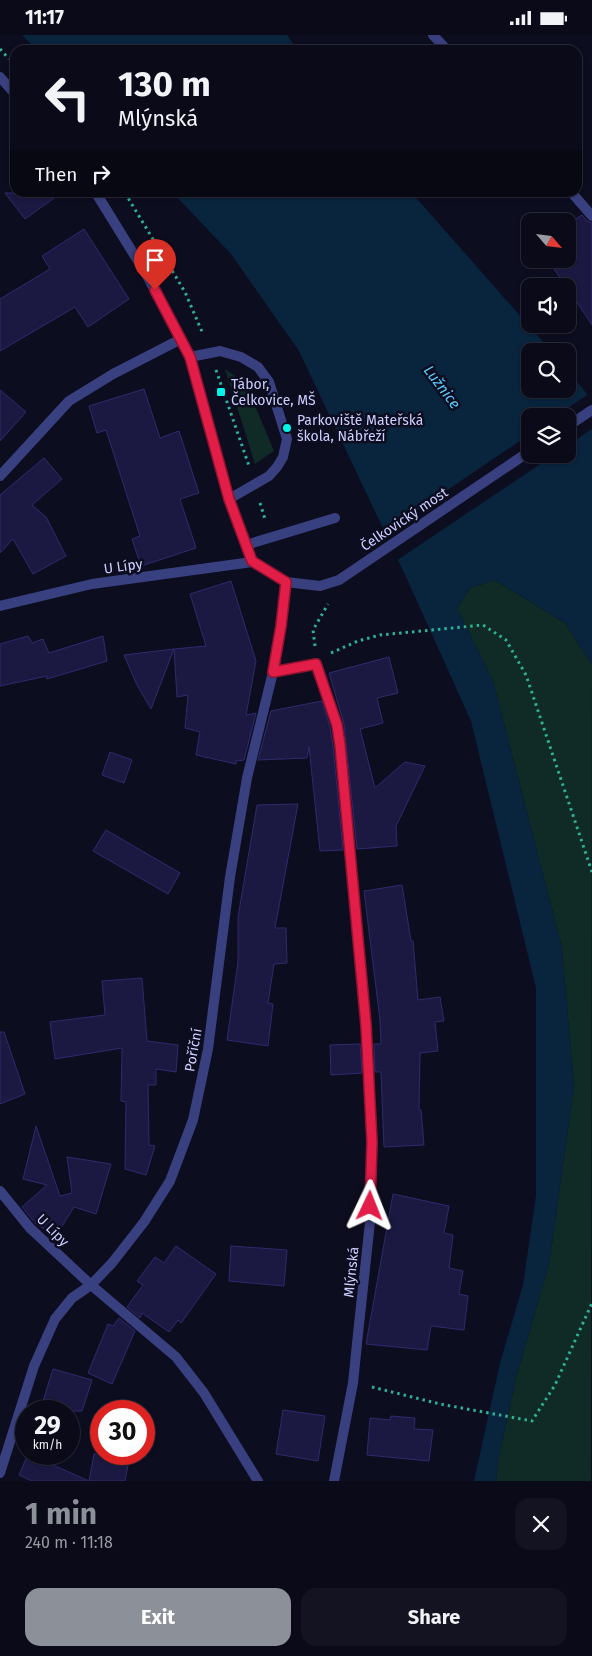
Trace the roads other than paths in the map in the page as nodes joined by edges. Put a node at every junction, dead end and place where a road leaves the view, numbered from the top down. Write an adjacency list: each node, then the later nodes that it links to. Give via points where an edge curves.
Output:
1 (433, 35): 2 (street)
2 (442, 45)
3 (0, 77): 4 (street)
4 (10, 88)
5 (98, 197): 8 (street)
6 (575, 197): 7 (street)
7 (592, 216)
8 (181, 339): 9 (street); 13 (street, via 69,401)
9 (190, 357): 14 (street); 14 (street, via 220,351 242,357 258,367 270,382 288,439 283,457 269,476)
10 (592, 410): 11 (street)
11 (576, 421)
12 (521, 457): 18 (street, Čelkovický most, via 339,580 320,586)
13 (0, 476)
14 (229, 499): 16 (street)
15 (336, 518): 16 (street)
16 (246, 545): 17 (street)
17 (252, 561): 18 (street); 19 (street, U Lípy, via 92,584)
18 (286, 582): 20 (street, Poříční)
19 (0, 605)
20 (273, 672): 22 (street, Poříční, via 247,778 230,877 208,1049 193,1120 170,1181 144,1222); 25 (street, Mlýnská, via 316,664 337,725 367,1035 372,1142 370,1222 353,1383)
21 (0, 1191): 22 (street, U Lípy, via 30,1228)
22 (91, 1285): 23 (street, Poříční, via 72,1298 55,1319 34,1366); 24 (street, U Lípy, via 176,1357 204,1393)
23 (0, 1473)
24 (258, 1481)
25 (334, 1481)

